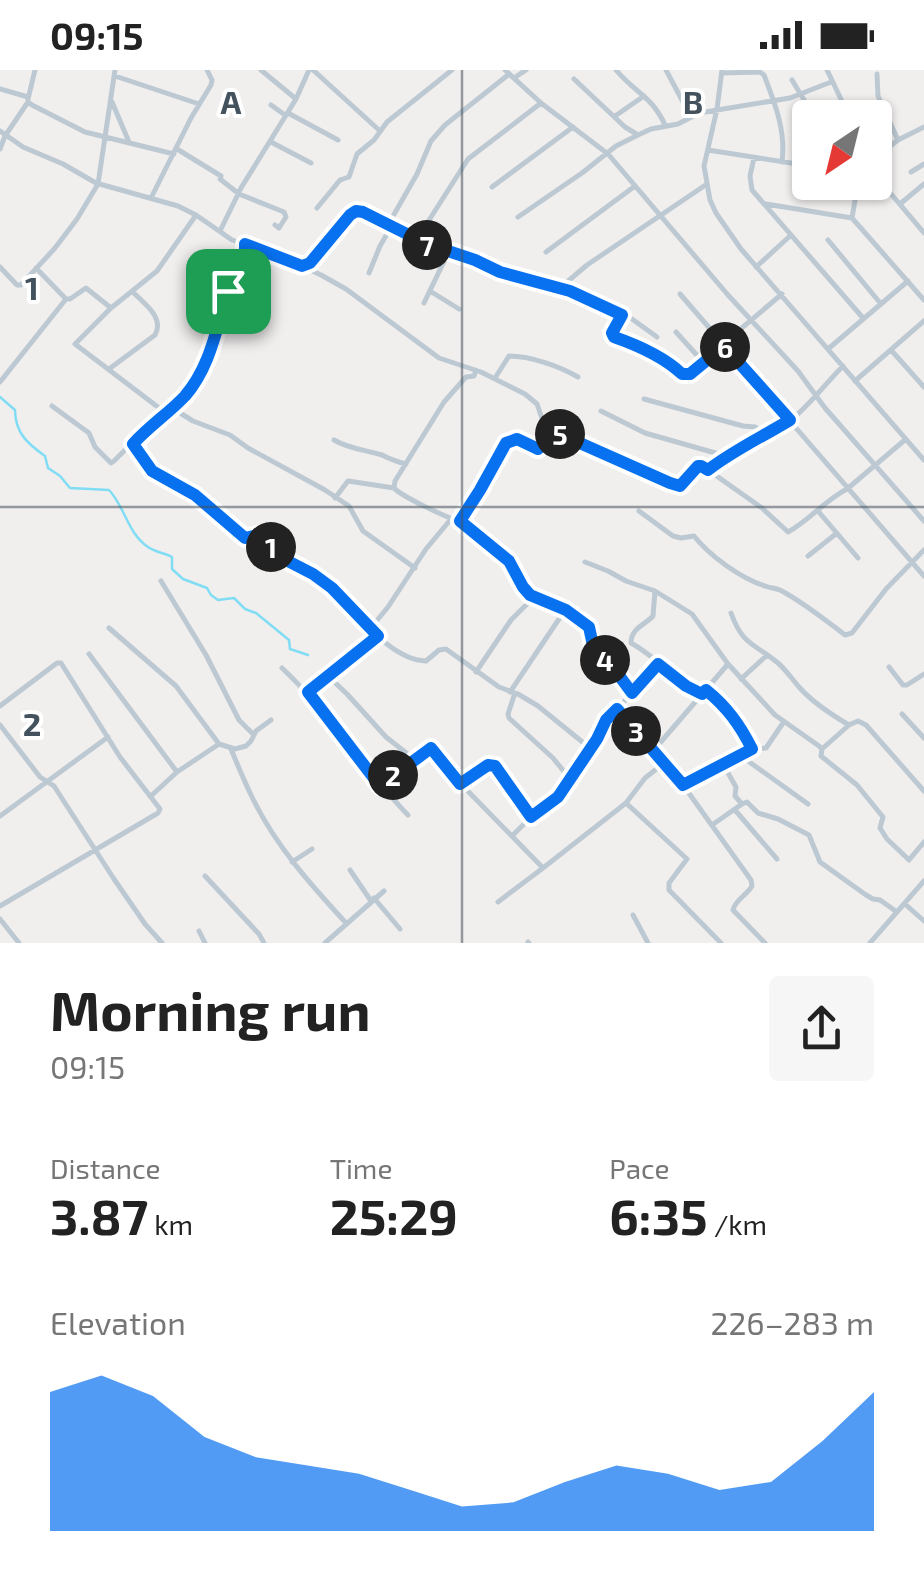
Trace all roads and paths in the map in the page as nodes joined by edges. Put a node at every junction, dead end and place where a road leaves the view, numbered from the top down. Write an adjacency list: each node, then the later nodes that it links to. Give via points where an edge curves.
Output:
1 (35, 70): 22 (street)
2 (207, 70): 27 (street, via 211,85)
3 (261, 70): 21 (street)
4 (311, 70): 21 (street); 36 (street)
5 (452, 70): 36 (street)
6 (526, 70): 12 (street)
7 (616, 70): 19 (street)
8 (666, 70): 32 (street)
9 (827, 70): 16 (street)
10 (722, 72): 25 (street, via 762,73); 29 (street)
11 (115, 73): 20 (street); 27 (street)
12 (509, 74): 26 (street); 72 (street, via 431,142)
13 (877, 74): 41 (street, via 878,96)
14 (574, 79): 31 (street)
15 (792, 80): 18 (street)
16 (831, 82): 18 (street); 24 (street)
17 (0, 90): 22 (street)
18 (801, 95): 23 (street); 25 (street)
19 (644, 96): 31 (street); 33 (street)
20 (111, 99): 39 (street); 43 (street)
21 (296, 99): 30 (street)
22 (28, 100): 37 (street); 39 (street)
23 (804, 100)
24 (840, 100)
25 (775, 101): 29 (street); 50 (street, via 784,135)
26 (540, 103): 35 (street); 76 (street, via 468,159)
27 (200, 104): 47 (street)
28 (271, 105): 30 (street)
29 (717, 109): 32 (street); 46 (street)
30 (286, 114): 40 (street); 42 (street)
31 (615, 116): 38 (street)
32 (690, 117): 33 (street)
33 (665, 126): 38 (street)
34 (924, 126): 41 (street)
35 (574, 127): 48 (street); 59 (street)
36 (380, 130): 66 (street, via 357,154 349,177)
37 (3, 133): 45 (street); 55 (street)
38 (638, 134): 48 (street)
39 (104, 137): 43 (street); 55 (street)
40 (338, 140)
41 (898, 140): 44 (street)
42 (271, 142): 51 (street); 60 (street)
43 (129, 143): 47 (street)
44 (892, 145)
45 (0, 149)
46 (708, 150): 49 (street); 56 (street)
47 (175, 151): 60 (street); 62 (street)
48 (608, 154): 58 (street); 69 (street)
49 (754, 158): 50 (street); 64 (street, via 750,187)
50 (782, 162): 52 (street)
51 (311, 163)
52 (792, 163)
53 (924, 164): 54 (street)
54 (911, 172)
55 (98, 184): 62 (street); 84 (street)
56 (706, 184): 67 (street); 83 (street, via 724,228)
57 (924, 184): 65 (street)
58 (634, 186): 67 (street); 80 (street)
59 (492, 188)
60 (239, 194): 71 (street, via 284,212); 73 (street)
61 (892, 196): 65 (street)
62 (152, 198): 68 (street)
63 (855, 200): 70 (street)
64 (765, 204): 70 (street); 75 (street)
65 (900, 204): 74 (street)
66 (317, 208)
67 (658, 214): 87 (street); 100 (street)
68 (196, 215): 73 (street); 88 (street, via 160,267)
69 (518, 218)
70 (852, 218): 86 (street)
71 (275, 226)
72 (390, 226): 76 (street); 81 (street, via 356,211); 85 (street)
73 (220, 231): 78 (street)
74 (924, 233)
75 (790, 236): 83 (street); 99 (street)
76 (417, 239): 79 (street)
77 (828, 240): 95 (street)
78 (245, 244): 81 (street); 121 (street, via 212,351)
79 (448, 252): 87 (street); 89 (street)
80 (546, 252)
81 (307, 266): 110 (street, via 439,358)
82 (0, 267): 84 (street, via 19,286)
83 (756, 267): 91 (street)
84 (36, 268): 92 (street)
85 (369, 273)
86 (908, 282): 93 (street); 95 (street)
87 (562, 289): 98 (street)
88 (132, 291): 96 (street); 109 (street, via 158,328)
89 (430, 291): 94 (street); 97 (street)
90 (680, 294): 104 (street)
91 (782, 294): 100 (street); 105 (street)
92 (66, 299): 96 (street, via 86,288); 116 (street)
93 (924, 300)
94 (424, 303)
95 (881, 304): 99 (street)
96 (111, 308): 109 (street, via 75,344)
97 (459, 308)
98 (622, 315): 103 (street); 107 (street, via 614,337 682,374)
99 (863, 318): 105 (street)
100 (750, 321): 104 (street); 118 (street)
101 (924, 322): 106 (street)
102 (676, 332): 107 (street)
103 (657, 337)
104 (724, 346): 107 (street); 123 (street)
105 (828, 349): 108 (street)
106 (891, 350): 114 (street); 115 (street)
107 (703, 362)
108 (843, 366): 115 (street); 118 (street)
109 (109, 369): 121 (street)
110 (476, 370): 112 (street); 133 (street, via 444,402)
111 (924, 375): 114 (street)
112 (495, 378): 113 (street, via 515,355); 125 (street, via 538,404 544,424)
113 (578, 378)
114 (918, 380): 117 (street)
115 (856, 381): 128 (street)
116 (0, 382)
117 (924, 387)
118 (818, 394): 123 (street); 134 (street)
119 (644, 399): 126 (street)
120 (52, 406): 130 (street, via 87,432 111,463)
121 (170, 411): 130 (street); 138 (street, via 230,435)
122 (601, 411): 131 (street, via 645,433)
123 (790, 420): 126 (street); 137 (street)
124 (579, 425): 127 (street)
125 (555, 432): 127 (street); 142 (street, via 538,449 517,439 506,443)
126 (768, 435): 131 (street)
127 (573, 439): 135 (street, via 677,485 700,465)
128 (906, 439): 132 (street); 134 (street)
129 (334, 440): 133 (street)
130 (133, 444): 158 (street, via 152,471 195,495 245,538 264,537 282,558 332,588)
131 (726, 456): 135 (street)
132 (924, 460)
133 (406, 464): 136 (street)
134 (875, 466): 137 (street); 143 (street)
135 (708, 470): 140 (street, via 788,532)
136 (394, 488): 138 (street, via 348,482); 141 (street)
137 (847, 489): 140 (street); 149 (street)
138 (336, 498): 150 (street, via 349,506 363,532)
139 (638, 511): 149 (street, via 673,536 694,536 721,562 782,591 846,635)
140 (818, 511): 144 (street)
141 (451, 519): 142 (street); 150 (street)
142 (460, 521): 154 (street, via 509,561)
143 (924, 521)
144 (837, 534): 146 (street); 147 (street)
145 (924, 550): 149 (street)
146 (808, 556)
147 (858, 558)
148 (585, 562): 153 (street)
149 (912, 562): 151 (street)
150 (415, 568): 158 (street)
151 (924, 576)
152 (161, 581): 181 (street, via 234,712)
153 (655, 590): 162 (street, via 654,616 631,642); 163 (street, via 698,620)
154 (534, 597): 155 (street); 166 (street)
155 (566, 610): 172 (street); 173 (street, via 591,629 594,650)
156 (731, 613): 161 (street, via 744,640)
157 (109, 628): 184 (street, via 176,686)
158 (370, 629): 159 (street)
159 (378, 636): 166 (street, via 416,661 446,649); 168 (street)
160 (88, 654): 194 (street)
161 (766, 656): 169 (street); 180 (street)
162 (658, 664): 171 (street); 173 (street)
163 (728, 664): 169 (street); 171 (street)
164 (889, 667): 167 (street, via 902,685)
165 (282, 668): 170 (street)
166 (476, 672): 172 (street)
167 (924, 674)
168 (327, 675): 170 (street); 191 (street)
169 (741, 679): 178 (street)
170 (308, 692): 199 (street)
171 (704, 692): 187 (street, via 720,701); 189 (street)
172 (512, 693): 186 (street); 195 (street, via 509,718)
173 (632, 693): 175 (street)
174 (0, 706): 182 (street, via 61,664)
175 (617, 709): 186 (street); 189 (street)
176 (902, 714): 183 (street)
177 (271, 720): 181 (street)
178 (783, 722): 187 (street, via 766,748); 188 (street)
179 (0, 725): 196 (street)
180 (849, 725): 188 (street); 200 (street, via 864,723)
181 (254, 735): 185 (street, via 246,746)
182 (108, 737): 196 (street); 201 (street)
183 (924, 738)
184 (219, 744): 185 (street); 194 (street)
185 (231, 749): 217 (street)
186 (590, 749): 195 (street)
187 (752, 749): 190 (street)
188 (822, 749): 213 (street, via 821,756 882,813 882,833 906,858)
189 (654, 751): 192 (street)
190 (741, 756): 193 (street); 205 (street)
191 (414, 759): 197 (street, via 431,748); 199 (street)
192 (664, 762): 198 (street); 203 (street)
193 (724, 766): 198 (street); 204 (street)
194 (177, 772): 201 (street)
195 (570, 779): 210 (street)
196 (48, 782): 206 (street); 215 (street)
197 (460, 784): 210 (street, via 491,764); 212 (street)
198 (683, 785): 211 (street)
199 (380, 786): 208 (street)
200 (924, 791)
201 (151, 796): 215 (street, via 158,813)
202 (0, 800): 206 (street)
203 (626, 802): 218 (street); 241 (street, via 687,858 668,887)
204 (742, 804): 207 (street); 227 (street, via 808,834 820,862)
205 (808, 804)
206 (8, 810): 209 (street)
207 (735, 810): 211 (street); 216 (street)
208 (408, 814)
209 (0, 816)
210 (531, 817): 212 (street)
211 (712, 826): 242 (street, via 752,883 733,910)
212 (513, 835): 218 (street)
213 (924, 842)
214 (312, 849): 217 (street)
215 (97, 850): 226 (street); 236 (street)
216 (777, 859)
217 (292, 862): 231 (street)
218 (543, 868): 224 (street)
219 (350, 870): 223 (street)
220 (205, 876): 238 (street)
221 (924, 881): 225 (street)
222 (384, 891): 223 (street)
223 (373, 900): 231 (street); 232 (street)
224 (498, 902)
225 (904, 904): 227 (street); 230 (street)
226 (0, 906)
227 (897, 912): 234 (street)
228 (633, 915): 240 (street)
229 (0, 919): 235 (street)
230 (924, 922)
231 (346, 923): 239 (street)
232 (400, 929)
233 (199, 931): 237 (street)
234 (872, 942)
235 (19, 943)
236 (162, 943)
237 (205, 943)
238 (264, 943)
239 (325, 943)
240 (648, 943)
241 (721, 943)
242 (765, 943)

